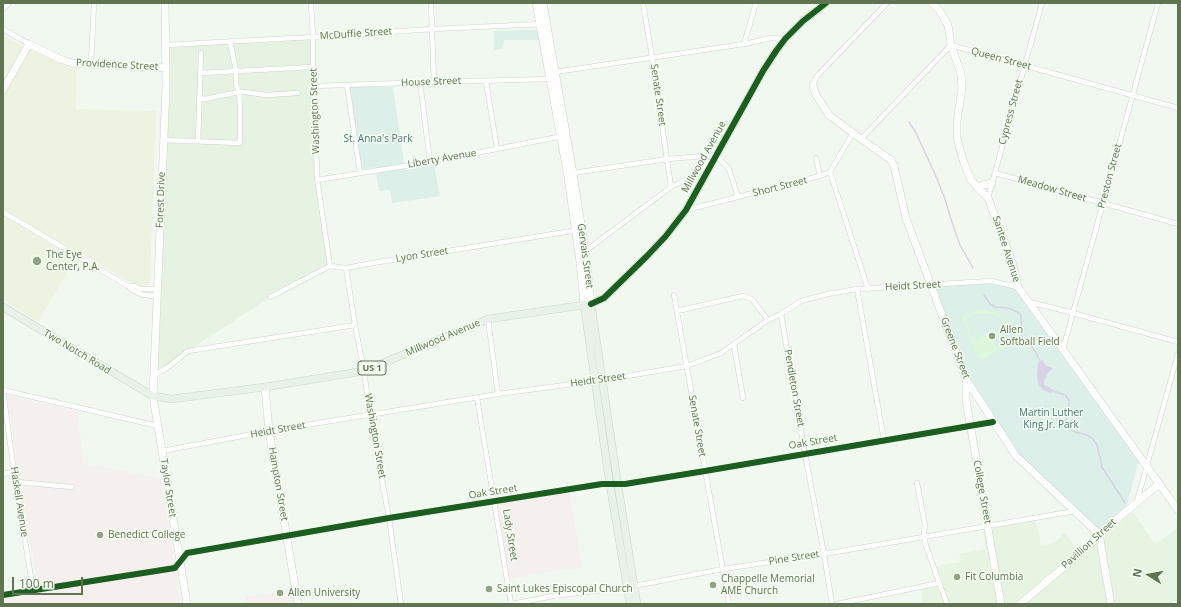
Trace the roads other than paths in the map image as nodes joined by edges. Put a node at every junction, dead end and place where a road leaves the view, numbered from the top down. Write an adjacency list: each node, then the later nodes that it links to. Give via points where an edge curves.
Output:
1 (9, 3): 15 (street)
2 (94, 3): 28 (street)
3 (165, 3): 24 (street, Forest Drive)
4 (311, 3): 19 (street, Washington Street)
5 (431, 3): 18 (street)
6 (536, 3): 16 (street, Gervais Street)
7 (543, 3): 16 (street, Gervais Street)
8 (643, 3): 27 (street, Senate Street)
9 (756, 3): 23 (street)
10 (826, 3): 20 (main road, Millwood Avenue)
11 (887, 3): 40 (street, via 817,76)
12 (932, 3): 25 (street, Santee Avenue, via 948,25)
13 (1042, 3): 29 (street, Cypress Street)
14 (1158, 3): 45 (street, Preston Street)
15 (3, 9)
16 (543, 24): 18 (street, McDuffie Street); 33 (street, Gervais Street); 35 (street, Gervais Street)
17 (3, 29): 22 (street, Providence Street)
18 (433, 29): 19 (street, McDuffie Street); 38 (street)
19 (313, 37): 21 (street, McDuffie Street); 30 (street, Washington Street)
20 (785, 39): 23 (street, via 771,38); 54 (main road, Millwood Avenue, via 763,71)
21 (230, 42): 24 (street, McDuffie Street); 32 (street)
22 (29, 44): 28 (street, Providence Street, via 66,62); 42 (street)
23 (744, 44): 27 (street)
24 (166, 45): 31 (street, Forest Drive)
25 (951, 45): 29 (street, Queen Street); 50 (street); 65 (street, Santee Avenue, via 961,74 962,89 957,121 959,144 965,166)
26 (201, 53): 34 (street)
27 (652, 57): 33 (street); 56 (street, Senate Street)
28 (91, 64): 31 (street, Providence Street)
29 (1024, 65): 45 (street, Queen Street); 61 (street, Cypress Street)
30 (313, 67): 32 (street); 41 (street, Washington Street)
31 (166, 68): 51 (street, Forest Drive)
32 (236, 71): 34 (street); 43 (street)
33 (555, 72): 49 (street, Gervais Street)
34 (200, 73): 46 (street)
35 (550, 79): 36 (street, House Street); 49 (street, Gervais Street)
36 (486, 81): 38 (street, House Street); 53 (street)
37 (420, 82): 38 (street, House Street); 39 (street, House Street); 57 (street)
38 (434, 82)
39 (347, 85): 41 (street, House Street); 59 (street)
40 (813, 85): 48 (street, Greene Street, via 817,97 829,115)
41 (313, 86): 63 (street, Washington Street)
42 (3, 90)
43 (239, 92): 44 (street, via 266,95); 46 (street); 52 (street, via 240,143)
44 (298, 93)
45 (1133, 95): 47 (street, Queen Street); 69 (street, Preston Street)
46 (199, 98): 52 (street)
47 (1178, 108)
48 (853, 134): 50 (street, Greene Street); 58 (street)
49 (563, 136): 53 (street, Liberty Avenue); 60 (street, Gervais Street); 73 (street, Gervais Street)
50 (860, 139): 77 (street, Greene Street, via 891,160 894,166 906,218)
51 (163, 140): 52 (street); 81 (street, Forest Drive)
52 (198, 141)
53 (496, 149): 57 (street, Liberty Avenue)
54 (716, 155): 56 (street); 66 (street, via 697,174); 67 (street, via 728,169); 70 (main road, Millwood Avenue)
55 (816, 158): 62 (street)
56 (667, 159): 60 (street); 66 (street, Senate Street)
57 (430, 162): 59 (street, Liberty Avenue)
58 (830, 172): 62 (street, Short Street); 79 (street)
59 (360, 173): 63 (street, Liberty Avenue)
60 (573, 173): 73 (street, Gervais Street)
61 (995, 173): 64 (street, Cypress Street); 69 (street, Meadow Street)
62 (820, 176): 67 (street, Short Street)
63 (317, 180): 75 (street, Washington Street)
64 (992, 183): 65 (street); 68 (street, Cypress Street)
65 (976, 186): 68 (street, Santee Avenue)
66 (671, 187): 74 (street)
67 (738, 197): 70 (street, Short Street)
68 (988, 198): 78 (street, Santee Avenue, via 1012,262)
69 (1103, 203): 72 (street, Meadow Street); 88 (street, Preston Street)
70 (686, 210): 85 (main road, Millwood Avenue, via 666,237 604,298)
71 (3, 212): 81 (street, via 132,290 140,294)
72 (1178, 224)
73 (578, 229): 74 (street, Gervais Street); 76 (street, Lyon Street)
74 (582, 254): 85 (street, Gervais Street)
75 (330, 266): 76 (street, Lyon Street); 83 (street)
76 (346, 268): 92 (street, Washington Street)
77 (932, 285): 78 (street, Heidt Street, via 991,281); 79 (street, Heidt Street); 100 (street, Greene Street)
78 (1018, 287): 84 (street, Santee Avenue)
79 (868, 289): 80 (street, Heidt Street)
80 (857, 290): 89 (street, Heidt Street, via 801,301); 114 (street)
81 (158, 292): 99 (street, Forest Drive)
82 (674, 296): 87 (street, Senate Street)
83 (270, 297)
84 (1028, 302): 88 (street); 95 (street, Santee Avenue)
85 (588, 304): 90 (main road, Millwood Avenue / US 1); 101 (main road, Gervais Street); 102 (main road, Gervais Street)
86 (3, 307): 106 (main road, Two Notch Road / US 1)
87 (677, 311): 91 (street, via 743,296 752,299); 97 (street, Senate Street)
88 (1072, 313): 93 (street); 95 (street, Preston Street)
89 (781, 314): 91 (street, Heidt Street); 116 (street, Pendleton Street)
90 (488, 319): 98 (main road, Millwood Avenue / US 1); 105 (street)
91 (768, 320): 94 (street, Heidt Street)
92 (355, 325): 98 (street, Washington Street); 99 (street, via 188,351)
93 (1178, 342)
94 (734, 345): 97 (street, Heidt Street, via 721,353); 108 (street)
95 (1063, 348): 117 (street, Santee Avenue)
96 (1178, 354): 117 (street)
97 (687, 366): 102 (street, Heidt Street); 118 (street, Senate Street)
98 (364, 371): 103 (main road, Millwood Avenue / US 1); 109 (street, Washington Street)
99 (153, 376): 106 (street, Forest Drive)
100 (966, 379): 110 (street, Greene Street); 112 (street, College Street, via 966,400)
101 (595, 380): 102 (street, Heidt Street); 105 (street, Heidt Street); 123 (main road, Gervais Street)
102 (603, 380): 125 (main road, Gervais Street)
103 (265, 387): 106 (main road, Millwood Avenue / US 1, via 172,399); 113 (street, Hampton Street)
104 (3, 390): 111 (street); 119 (street, Haskell Avenue)
105 (498, 394): 107 (street, Heidt Street)
106 (153, 396): 111 (street, Taylor Street)
107 (477, 398): 109 (street, Heidt Street); 128 (street, Lady Street)
108 (743, 398)
109 (370, 415): 113 (street, Heidt Street); 131 (street, Washington Street)
110 (993, 422): 112 (street, Oak Street); 130 (street, Greene Street, via 1016,456)
111 (158, 426): 115 (street, Taylor Street)
112 (971, 426): 114 (street, Oak Street); 132 (street, College Street)
113 (269, 431): 115 (street, Heidt Street); 134 (street, Hampton Street)
114 (884, 440): 116 (street, Oak Street)
115 (162, 451): 137 (street, Taylor Street)
116 (805, 454): 118 (street, Oak Street); 136 (street, Pendleton Street)
117 (1147, 466): 124 (street, Santee Avenue); 127 (street)
118 (705, 471): 125 (street, Oak Street); 138 (street, Senate Street)
119 (14, 472): 120 (street); 121 (street, Haskell Avenue)
120 (3, 474)
121 (17, 482): 126 (street); 141 (street, Haskell Avenue)
122 (917, 483): 135 (street, via 925,525)
123 (610, 484): 125 (street, Oak Street); 128 (street, Oak Street); 140 (main road, Gervais Street)
124 (1159, 484): 127 (street, Pavillion Street); 129 (street, Santee Avenue)
125 (618, 485): 140 (main road, Gervais Street)
126 (72, 487)
127 (1138, 501): 133 (street, Pavillion Street)
128 (495, 502): 131 (street, Oak Street); 146 (street, Lady Street)
129 (1178, 510)
130 (1075, 511): 132 (street, Pine Street); 133 (street, Greene Street)
131 (389, 518): 134 (street, Oak Street); 145 (street, Washington Street)
132 (988, 525): 135 (street, Pine Street); 153 (street, College Street)
133 (1099, 534): 154 (street, Pavillion Street, via 1090,545); 155 (street)
134 (287, 536): 137 (street, Oak Street, via 187,553); 144 (street, Hampton Street)
135 (924, 536): 136 (street, Pine Street); 139 (street)
136 (824, 554): 138 (street, Pine Street); 150 (street, Pendleton Street)
137 (180, 561): 141 (street, Oak Street, via 174,568); 143 (street, Taylor Street)
138 (723, 569): 140 (street, Pine Street); 149 (street, Senate Street)
139 (939, 582): 151 (street); 152 (street)
140 (630, 586): 146 (street, Pine Street); 147 (main road, Gervais Street); 148 (main road, Gervais Street)
141 (33, 590): 142 (street, Oak Street)
142 (3, 595)
143 (187, 604)
144 (298, 604)
145 (401, 604)
146 (512, 604)
147 (630, 604)
148 (637, 604)
149 (729, 604)
150 (832, 604)
151 (837, 604)
152 (947, 604)
153 (1001, 604)
154 (1020, 604)
155 (1111, 604)

